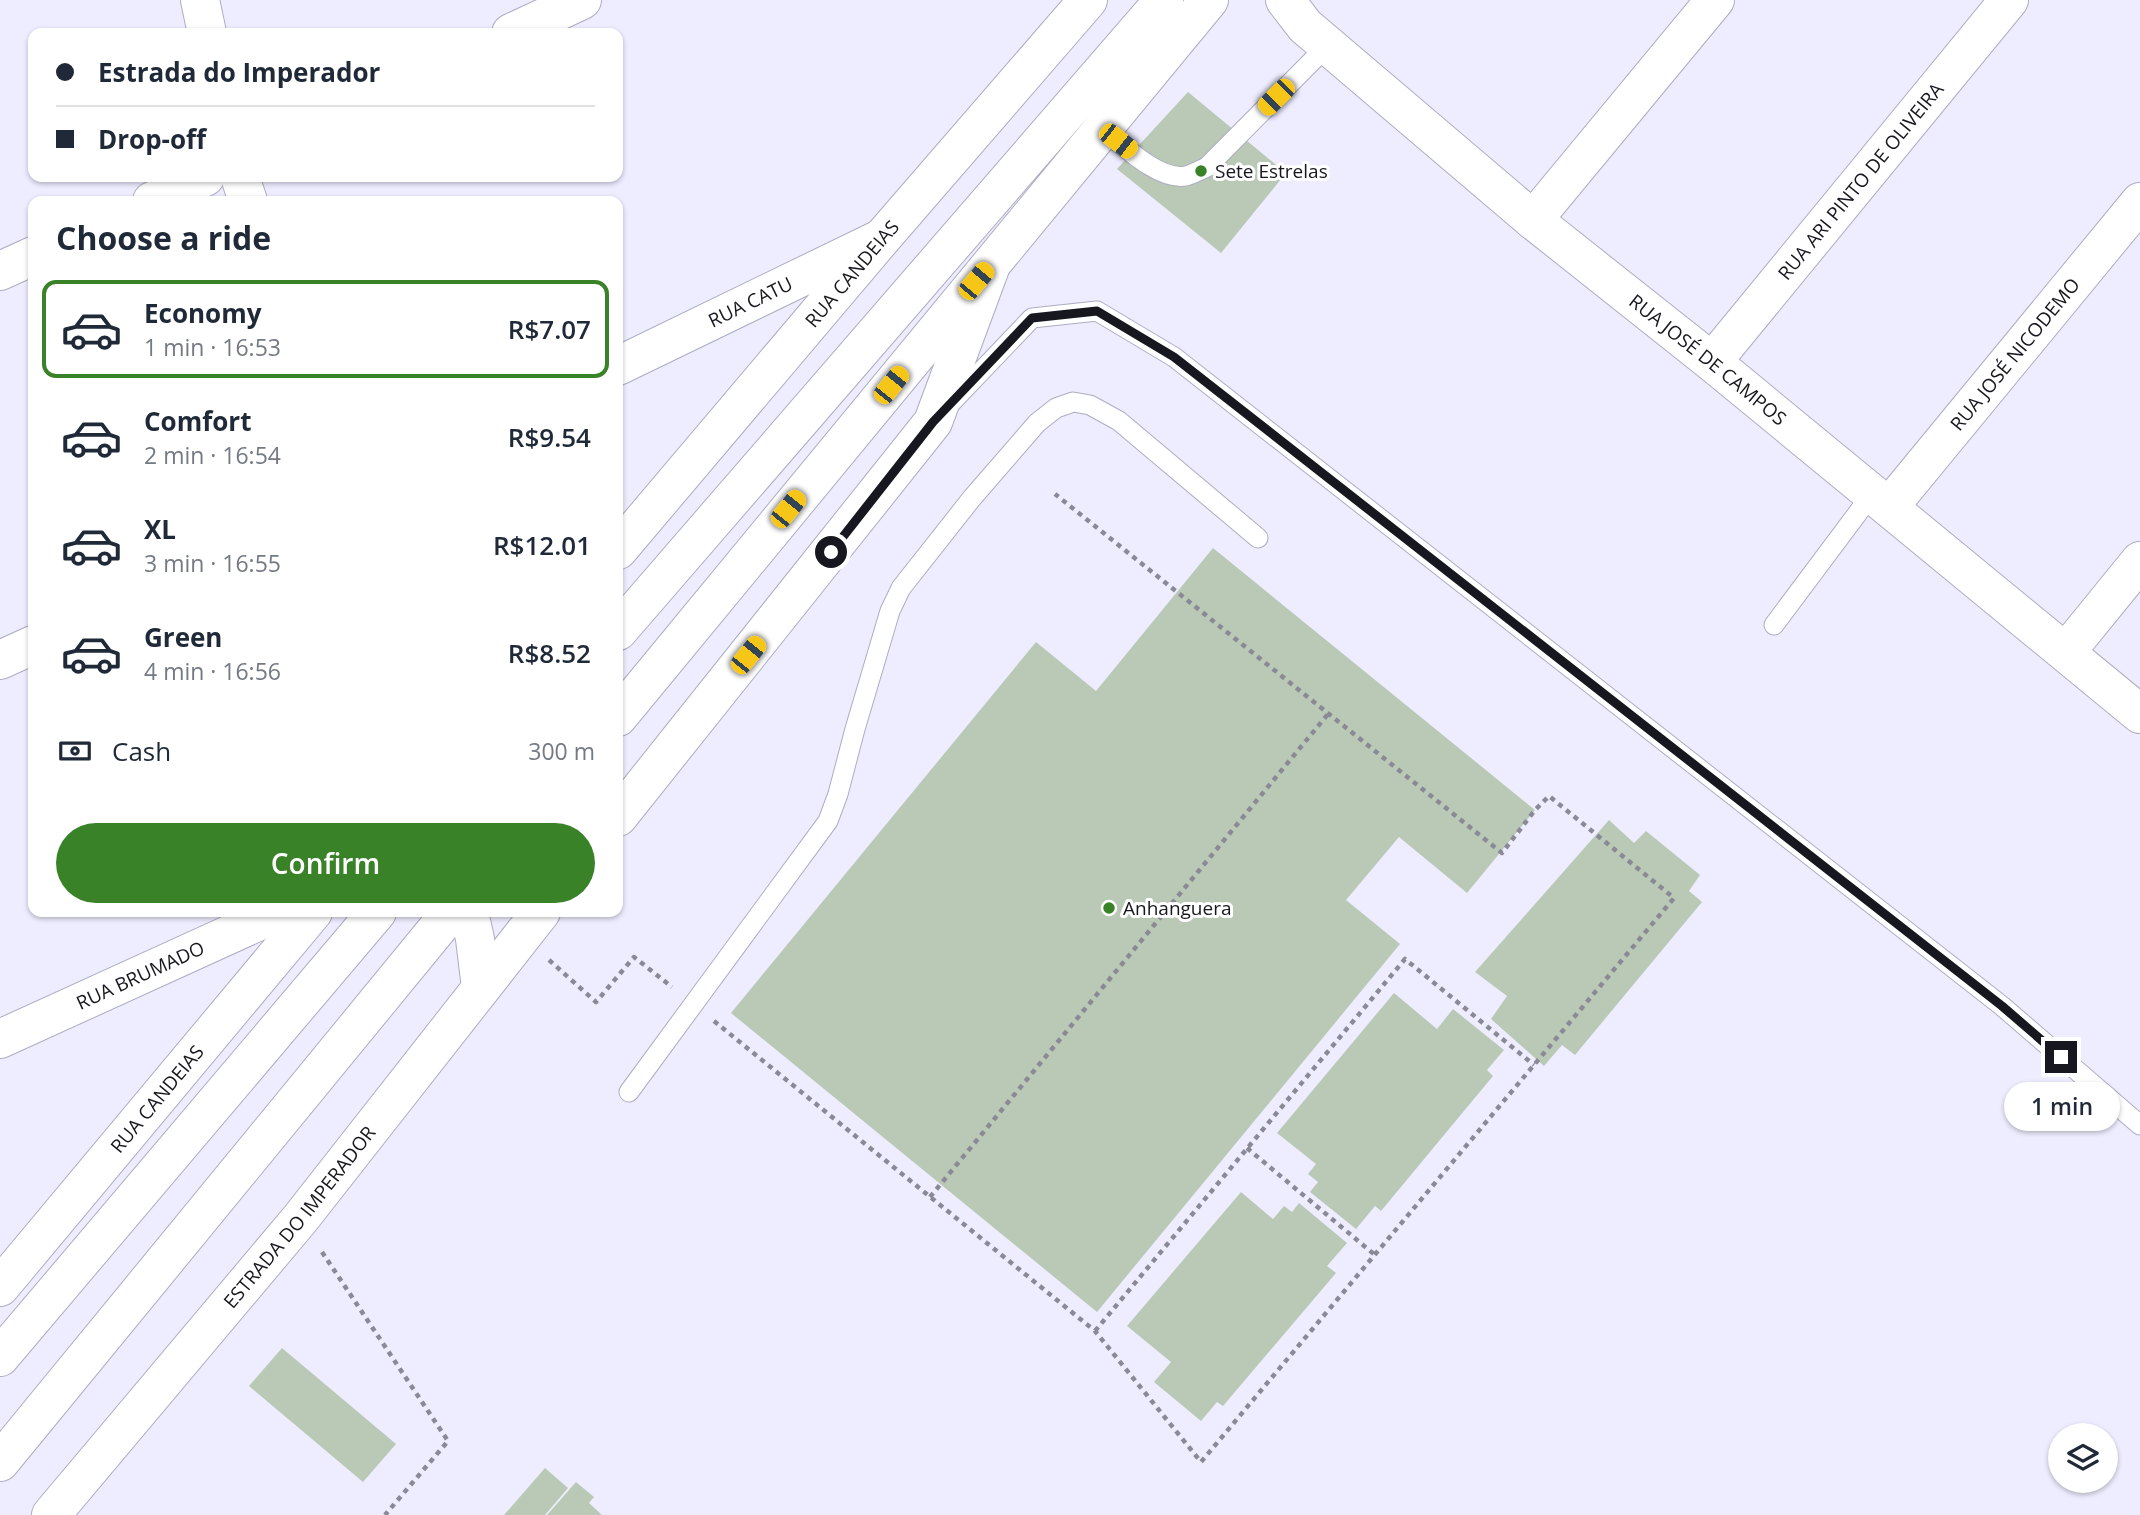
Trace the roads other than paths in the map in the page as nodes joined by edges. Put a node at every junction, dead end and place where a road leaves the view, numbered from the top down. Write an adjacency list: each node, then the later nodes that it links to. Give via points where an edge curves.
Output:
1 (200, 0): 9 (main road)
2 (582, 0): 10 (main road)
3 (1088, 0): 17 (main road, RUA CANDEIAS)
4 (1164, 0): 28 (main road)
5 (1209, 0): 12 (main road)
6 (1285, 0): 11 (main road, RUA JOSÉ DE CAMPOS)
7 (1716, 0): 16 (main road)
8 (2009, 0): 21 (main road, RUA ARI PINTO DE OLIVEIRA)
9 (206, 28)
10 (522, 28)
11 (1328, 45): 12 (lane, via 1206,167 1185,176 1168,175 1149,166); 16 (main road, RUA JOSÉ DE CAMPOS)
12 (1102, 128): 19 (main road)
13 (194, 182): 14 (main road)
14 (163, 196)
15 (2140, 202): 24 (main road, RUA JOSÉ NICODEMO)
16 (1533, 219): 21 (main road, RUA JOSÉ DE CAMPOS)
17 (882, 238): 22 (main road, RUA CATU); 26 (main road, RUA CANDEIAS)
18 (28, 258): 20 (main road)
19 (993, 260): 23 (main road); 33 (main road)
20 (0, 271)
21 (1712, 362): 24 (main road, RUA JOSÉ DE CAMPOS)
22 (623, 364)
23 (933, 422): 35 (main road); 45 (lane, via 1032,318 1097,311 1174,357 2002,1006)
24 (1880, 501): 29 (lane); 31 (main road, RUA JOSÉ DE CAMPOS)
25 (1258, 538): 44 (lane, via 1119,421 1090,405 1073,402 1037,423 901,588 890,611 828,821)
26 (623, 544)
27 (2140, 561): 31 (main road)
28 (623, 625)
29 (1774, 625)
30 (28, 647): 32 (main road)
31 (2066, 652): 34 (main road, RUA JOSÉ DE CAMPOS)
32 (0, 660)
33 (623, 712)
34 (2140, 714)
35 (623, 811)
36 (268, 917): 43 (main road, RUA BRUMADO)
37 (309, 917): 46 (main road, RUA CANDEIAS)
38 (373, 917): 47 (main road)
39 (447, 917): 48 (main road)
40 (470, 917): 42 (main road)
41 (530, 918): 42 (main road, ESTRADA DO IMPERADOR)
42 (481, 988): 49 (main road, ESTRADA DO IMPERADOR, via 300,1219)
43 (0, 1039)
44 (629, 1092)
45 (2140, 1125)
46 (0, 1287)
47 (0, 1357)
48 (0, 1462)
49 (51, 1515)

